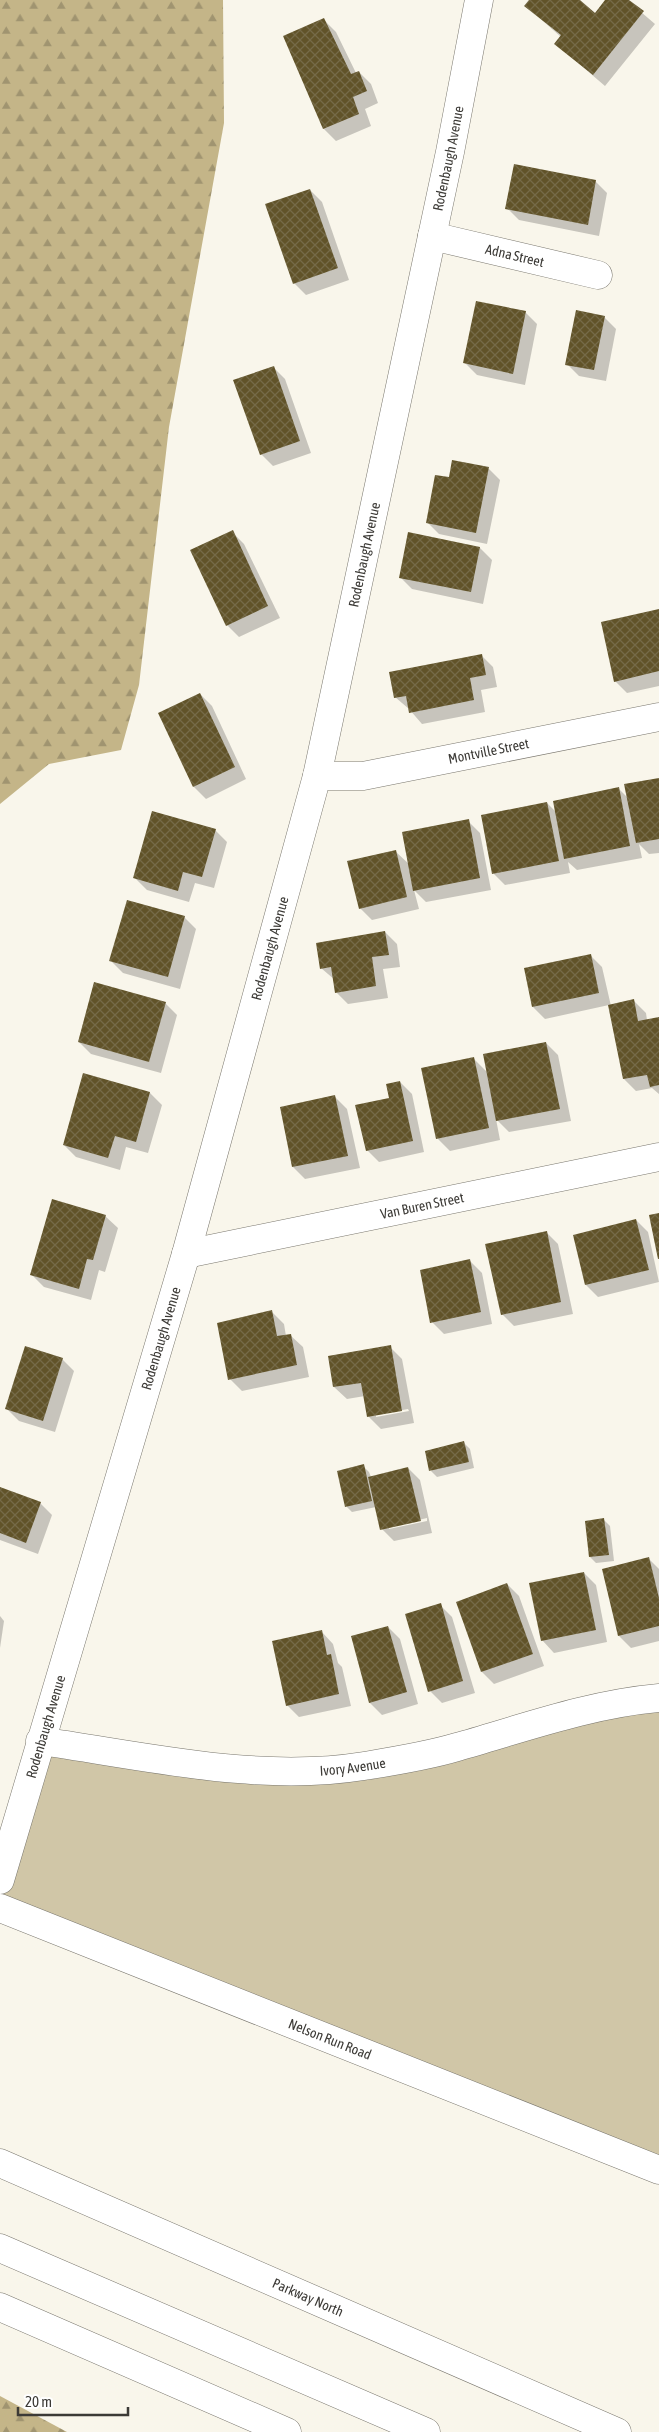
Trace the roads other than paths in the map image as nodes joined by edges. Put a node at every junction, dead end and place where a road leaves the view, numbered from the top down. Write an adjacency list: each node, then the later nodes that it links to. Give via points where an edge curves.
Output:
1 (479, 0): 2 (main road, Rodenbaugh Avenue)
2 (432, 236): 3 (main road, Adna Street); 5 (main road, Rodenbaugh Avenue)
3 (598, 275)
4 (659, 717): 5 (main road, Montville Street, via 363,776)
5 (318, 776): 7 (main road, Rodenbaugh Avenue)
6 (659, 1157): 7 (main road, Van Buren Street)
7 (186, 1254): 9 (main road, Rodenbaugh Avenue)
8 (659, 1698): 9 (main road, Ivory Avenue, via 591,1708 454,1748 362,1766 316,1771 231,1768)
9 (40, 1741): 10 (main road, Rodenbaugh Avenue)
10 (0, 1880)
11 (0, 1908): 13 (main road, Nelson Run Road)
12 (0, 2163): 18 (main road, Parkway North)
13 (659, 2170)
14 (0, 2248): 17 (main road)
15 (0, 2307): 16 (main road)
16 (287, 2432)
17 (426, 2432)
18 (617, 2432)

